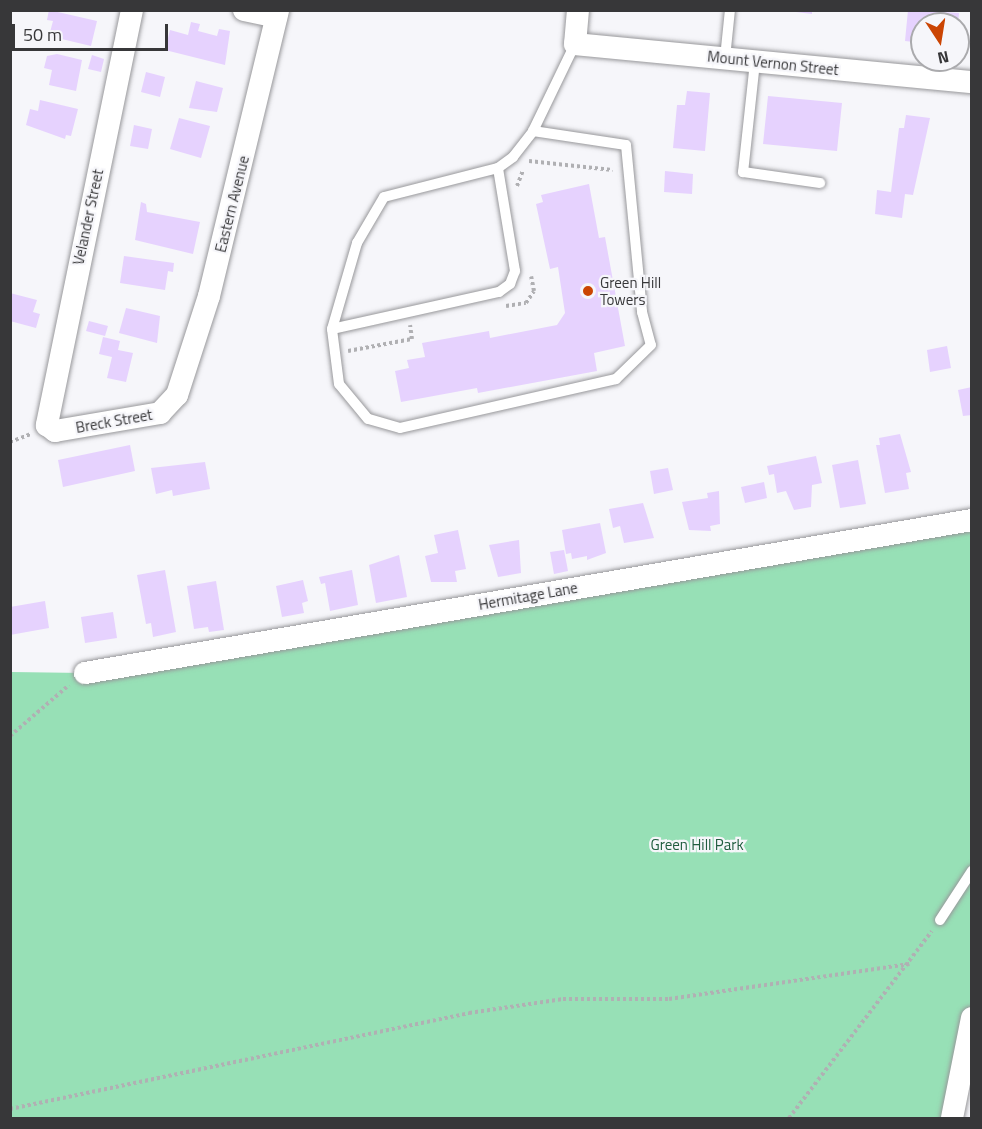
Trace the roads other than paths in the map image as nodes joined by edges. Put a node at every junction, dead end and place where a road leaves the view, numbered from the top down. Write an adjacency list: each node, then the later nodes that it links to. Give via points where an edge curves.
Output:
1 (132, 10): 15 (street, Velander Street)
2 (244, 10): 5 (street)
3 (578, 10): 6 (street)
4 (730, 10): 7 (lane)
5 (277, 14): 14 (street, Eastern Avenue, via 209,297)
6 (575, 44): 7 (street, Mount Vernon Street); 10 (lane)
7 (725, 58): 8 (street, Mount Vernon Street)
8 (755, 62): 9 (street, Mount Vernon Street); 12 (lane, via 743,172)
9 (972, 82)
10 (533, 130): 11 (lane, via 513,158); 13 (lane, via 626,145 642,312 651,345 616,379 400,428 368,419 339,384)
11 (498, 168): 13 (lane, via 384,198 357,243); 13 (lane, via 515,271 510,284 499,292)
12 (820, 183)
13 (332, 329)
14 (177, 395): 15 (street, Breck Street, via 160,413 55,431)
15 (47, 425)
16 (972, 520): 17 (street, Hermitage Lane)
17 (85, 673)
18 (972, 871): 19 (lane)
19 (940, 920)
20 (972, 1018): 21 (street)
21 (964, 1093): 22 (street)
22 (952, 1119)

